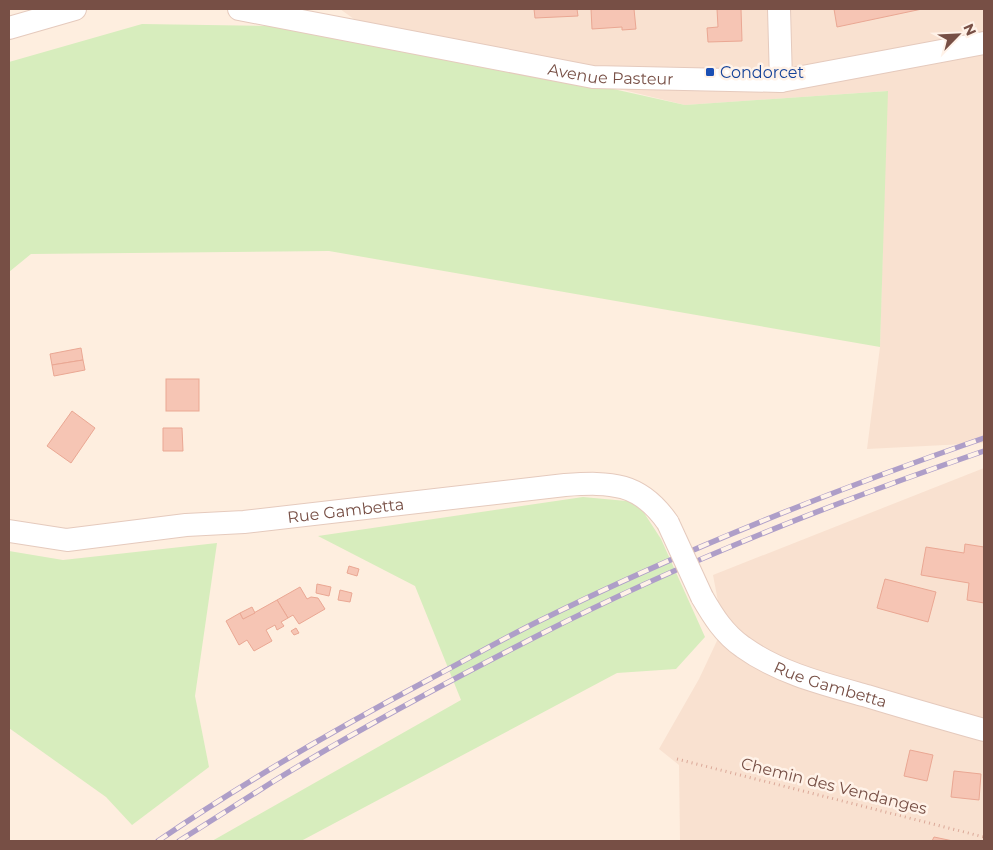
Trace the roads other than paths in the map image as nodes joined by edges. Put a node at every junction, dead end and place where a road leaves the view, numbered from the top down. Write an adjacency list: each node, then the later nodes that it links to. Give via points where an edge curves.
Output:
1 (75, 9): 4 (street)
2 (239, 9): 6 (street, Avenue Pasteur, via 593,77)
3 (779, 9): 6 (street)
4 (9, 28)
5 (984, 43): 6 (street, Avenue Pasteur)
6 (781, 81)
7 (9, 530): 8 (street, Rue Gambetta, bridge, via 67,540 565,485 619,486 647,499 668,523 715,620 742,647 816,682)
8 (984, 730)

